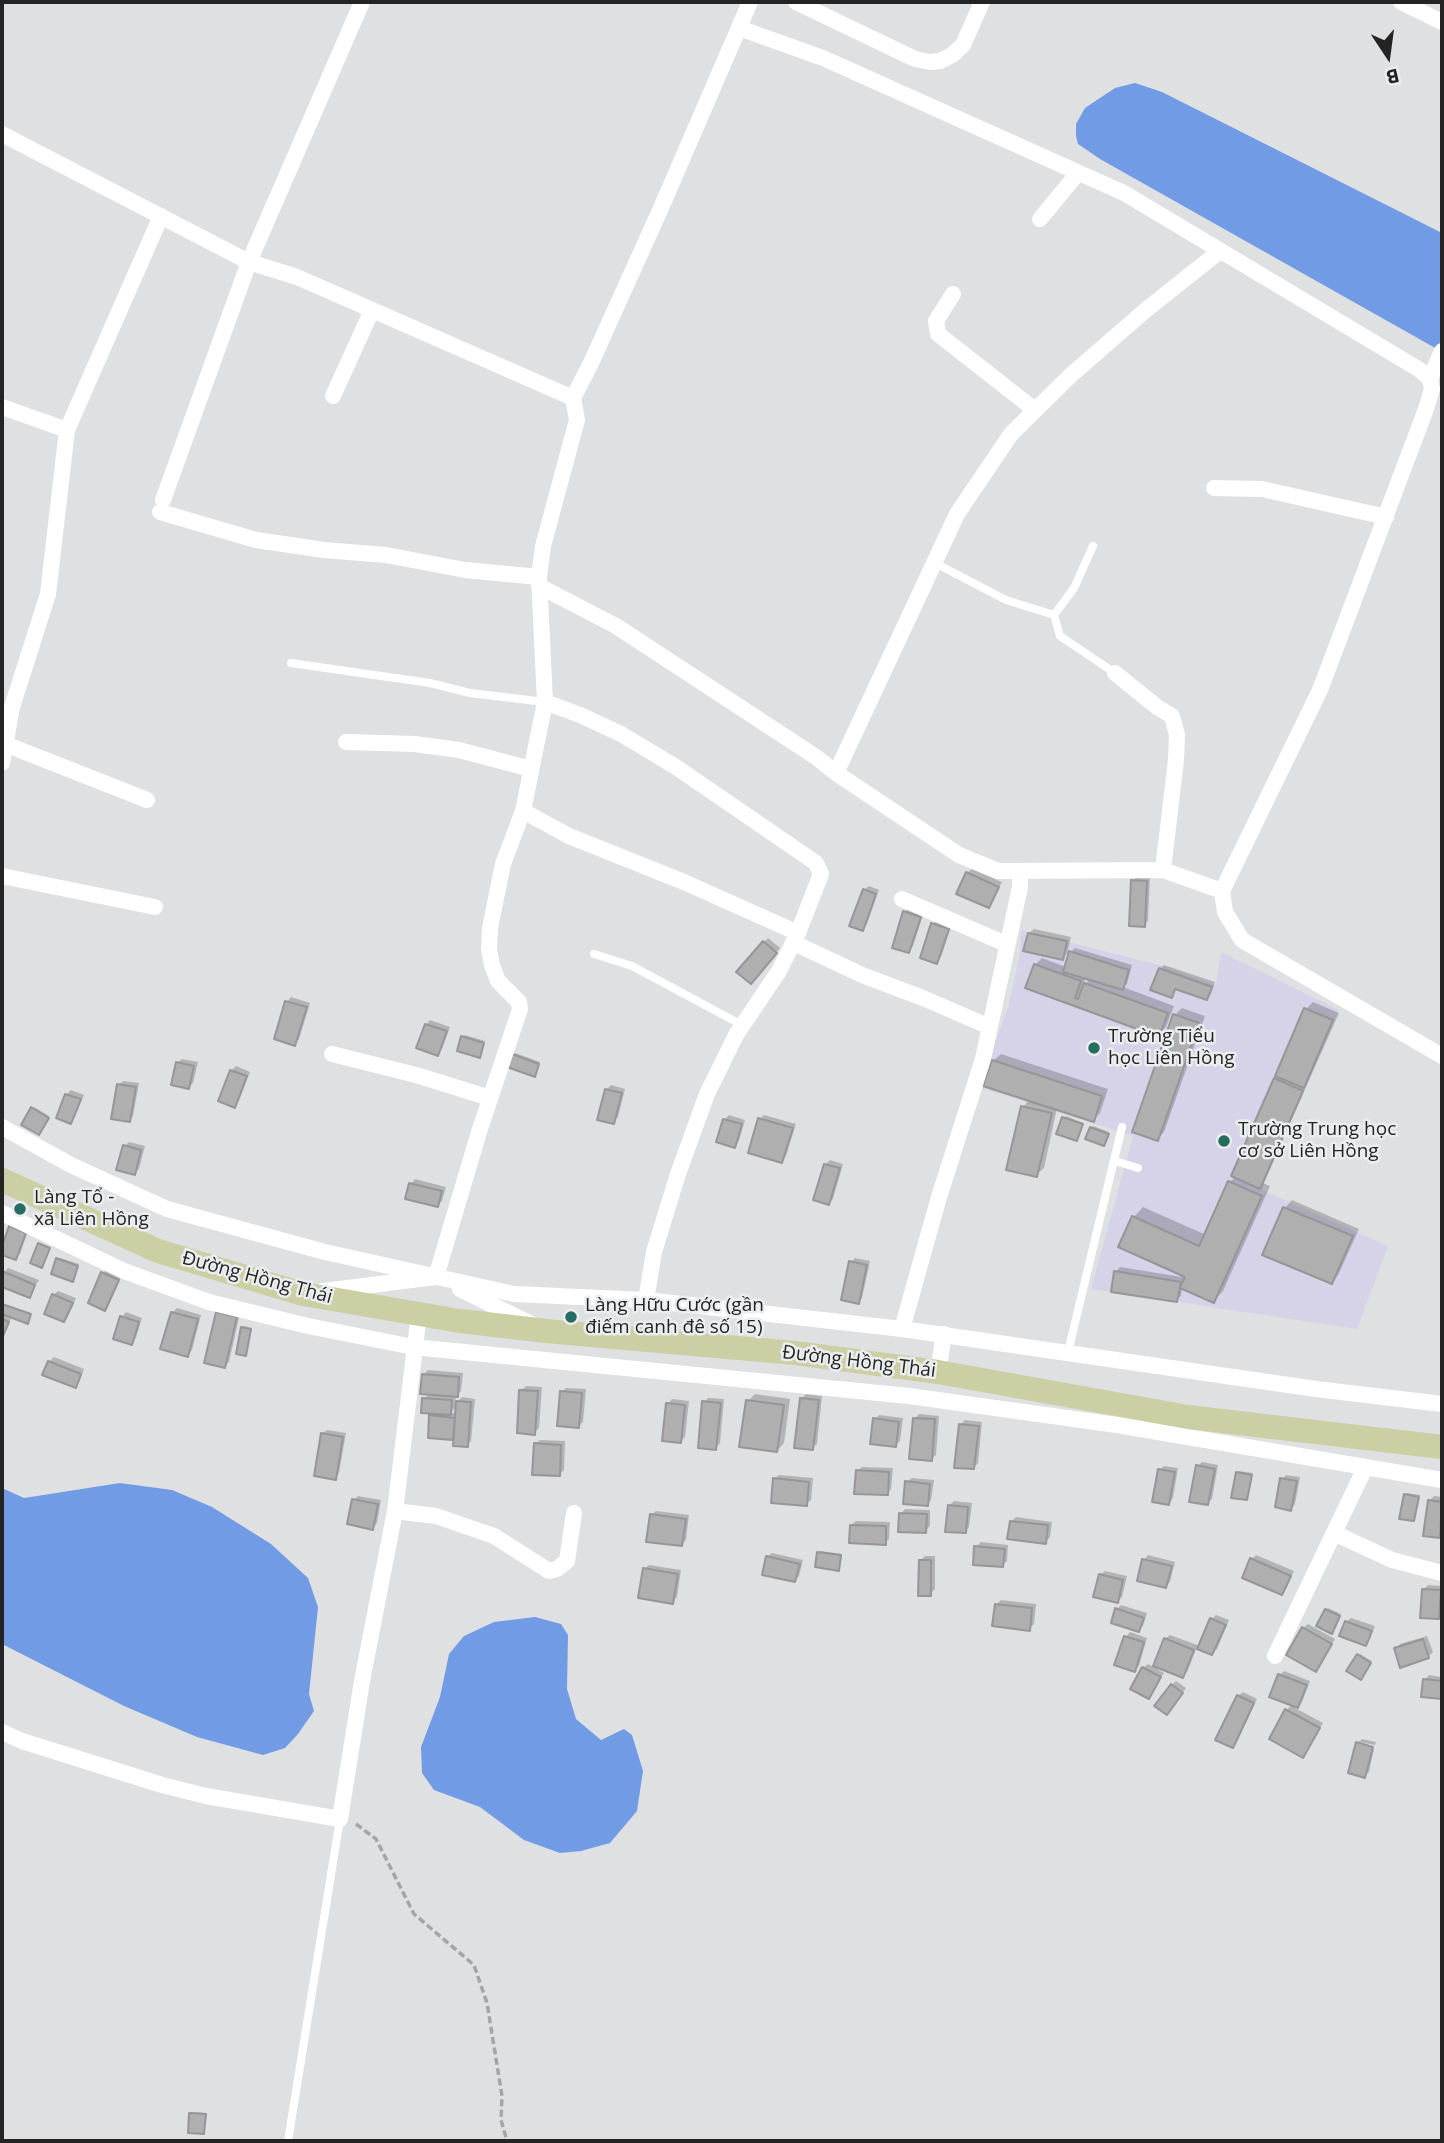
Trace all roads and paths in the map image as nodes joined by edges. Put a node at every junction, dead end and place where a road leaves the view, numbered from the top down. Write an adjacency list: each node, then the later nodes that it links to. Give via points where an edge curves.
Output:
1 (362, 2): 13 (street)
2 (750, 2): 7 (street)
3 (796, 2): 4 (street, via 930,62 952,55 963,45)
4 (982, 2)
5 (1401, 2): 6 (street)
6 (1442, 22)
7 (739, 28): 9 (street, via 823,58); 19 (street)
8 (2, 134): 10 (street)
9 (1078, 173): 11 (street); 12 (street, via 1124,193)
10 (162, 216): 13 (street); 22 (street)
11 (1040, 219)
12 (1220, 251): 17 (street); 21 (street, via 1147,309)
13 (249, 262): 15 (street); 27 (street, via 161,506 256,540 386,555)
14 (953, 293): 21 (street, via 936,321 938,334)
15 (372, 310): 18 (street); 19 (street)
16 (1442, 351): 17 (street)
17 (1430, 379): 24 (street, via 1426,410)
18 (334, 397)
19 (573, 398): 27 (street, via 577,420 543,546)
20 (2, 407): 22 (street)
21 (1035, 410): 26 (street, via 1011,434 957,514)
22 (67, 430): 33 (street, via 48,594)
23 (1214, 488): 24 (street, via 1262,489)
24 (1386, 517): 42 (street, via 1320,690)
25 (1093, 546): 28 (lane, via 1074,588)
26 (935, 564): 28 (lane, via 1006,600); 36 (street)
27 (539, 582): 31 (street); 36 (street, via 616,626)
28 (1054, 615): 30 (lane, via 1060,636)
29 (291, 663): 31 (lane)
30 (1115, 673): 39 (street, via 1172,716 1177,735)
31 (545, 702): 35 (street); 45 (street, via 621,734 816,863 821,874)
32 (346, 742): 35 (street, via 437,747)
33 (5, 744): 34 (street); 37 (street)
34 (2, 763)
35 (531, 769): 38 (street)
36 (836, 774): 40 (street, via 959,855 998,871)
37 (147, 800)
38 (523, 811): 45 (street, via 569,836 684,882); 52 (street, via 503,864 490,928 492,965 498,981 519,1002 520,1009)
39 (1163, 870): 40 (street); 42 (street)
40 (1020, 871): 46 (street)
41 (2, 876): 44 (street)
42 (1222, 891): 51 (street, via 1225,912 1242,940)
43 (902, 899): 46 (street)
44 (155, 907)
45 (796, 938): 48 (street); 49 (street, via 862,975)
46 (1006, 944): 49 (street)
47 (594, 954): 48 (lane, via 632,966)
48 (742, 1025): 61 (street, via 707,1094 678,1174 654,1252)
49 (990, 1027): 63 (street)
50 (332, 1054): 52 (street)
51 (1442, 1056)
52 (491, 1098): 59 (street)
53 (2, 1127): 59 (street, via 167,1209)
54 (1122, 1127): 55 (lane)
55 (1115, 1161): 56 (lane); 67 (lane)
56 (1138, 1168)
57 (5, 1180): 60 (main road, Đường Hồng Thái, via 158,1251)
58 (2, 1213): 66 (street, via 124,1271 209,1302)
59 (436, 1277): 60 (street); 61 (street, via 514,1294); 64 (street)
60 (303, 1294): 62 (main road, Đường Hồng Thái)
61 (646, 1300): 63 (street)
62 (419, 1314): 64 (main road, Đường Hồng Thái); 66 (street)
63 (902, 1329): 65 (street)
64 (547, 1331): 68 (main road, Đường Hồng Thái, via 795,1353)
65 (944, 1334): 67 (street); 68 (street)
66 (414, 1347): 73 (street, via 922,1398); 75 (street)
67 (1068, 1352): 69 (street)
68 (938, 1372): 71 (main road, Đường Hồng Thái, via 1188,1417)
69 (1442, 1404)
70 (1442, 1438): 71 (street)
71 (1414, 1442): 72 (main road, Đường Hồng Thái)
72 (1442, 1447)
73 (1365, 1468): 74 (street); 77 (street)
74 (1442, 1480)
75 (395, 1511): 76 (street, via 436,1516 494,1536 549,1571 567,1561); 81 (street)
76 (574, 1513)
77 (1334, 1533): 78 (street, via 1392,1560); 79 (street)
78 (1442, 1573)
79 (1275, 1656)
80 (2, 1732): 81 (street, via 162,1785)
81 (340, 1819): 82 (lane); 83 (path, via 357,1824 376,1839 414,1914 474,1965 487,2003)
82 (288, 2141)
83 (507, 2141)

